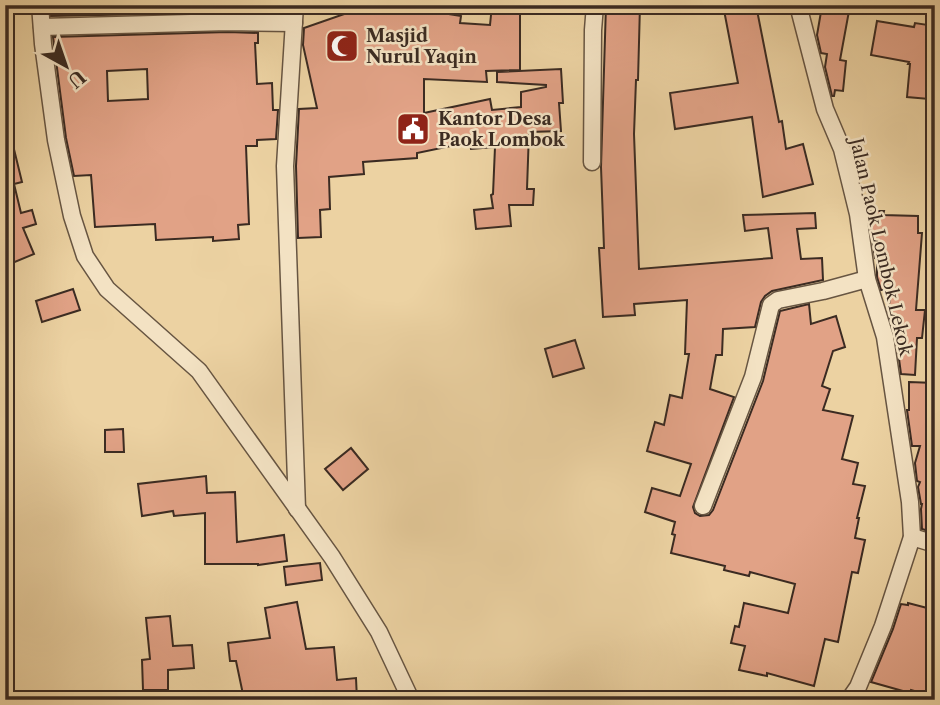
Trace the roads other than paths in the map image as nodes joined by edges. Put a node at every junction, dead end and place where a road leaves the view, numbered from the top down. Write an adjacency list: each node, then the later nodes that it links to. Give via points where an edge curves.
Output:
1 (40, 5): 6 (street)
2 (295, 5): 5 (street)
3 (595, 5): 7 (street)
4 (798, 5): 8 (street, Jalan Paok Lombok Lekok, via 825,109 842,149)
5 (294, 23): 6 (street); 10 (street, via 285,166)
6 (42, 27): 10 (street, via 56,140 85,256 107,289 199,371)
7 (592, 162)
8 (867, 279): 9 (street, via 778,300 771,306 752,377); 11 (street, Jalan Paok Lombok Lekok, via 885,337)
9 (703, 506)
10 (297, 509): 13 (street, via 379,632)
11 (912, 537): 12 (street); 14 (street, Jalan Paok Lombok Lekok, via 883,626)
12 (935, 544)
13 (411, 700)
14 (849, 700)

